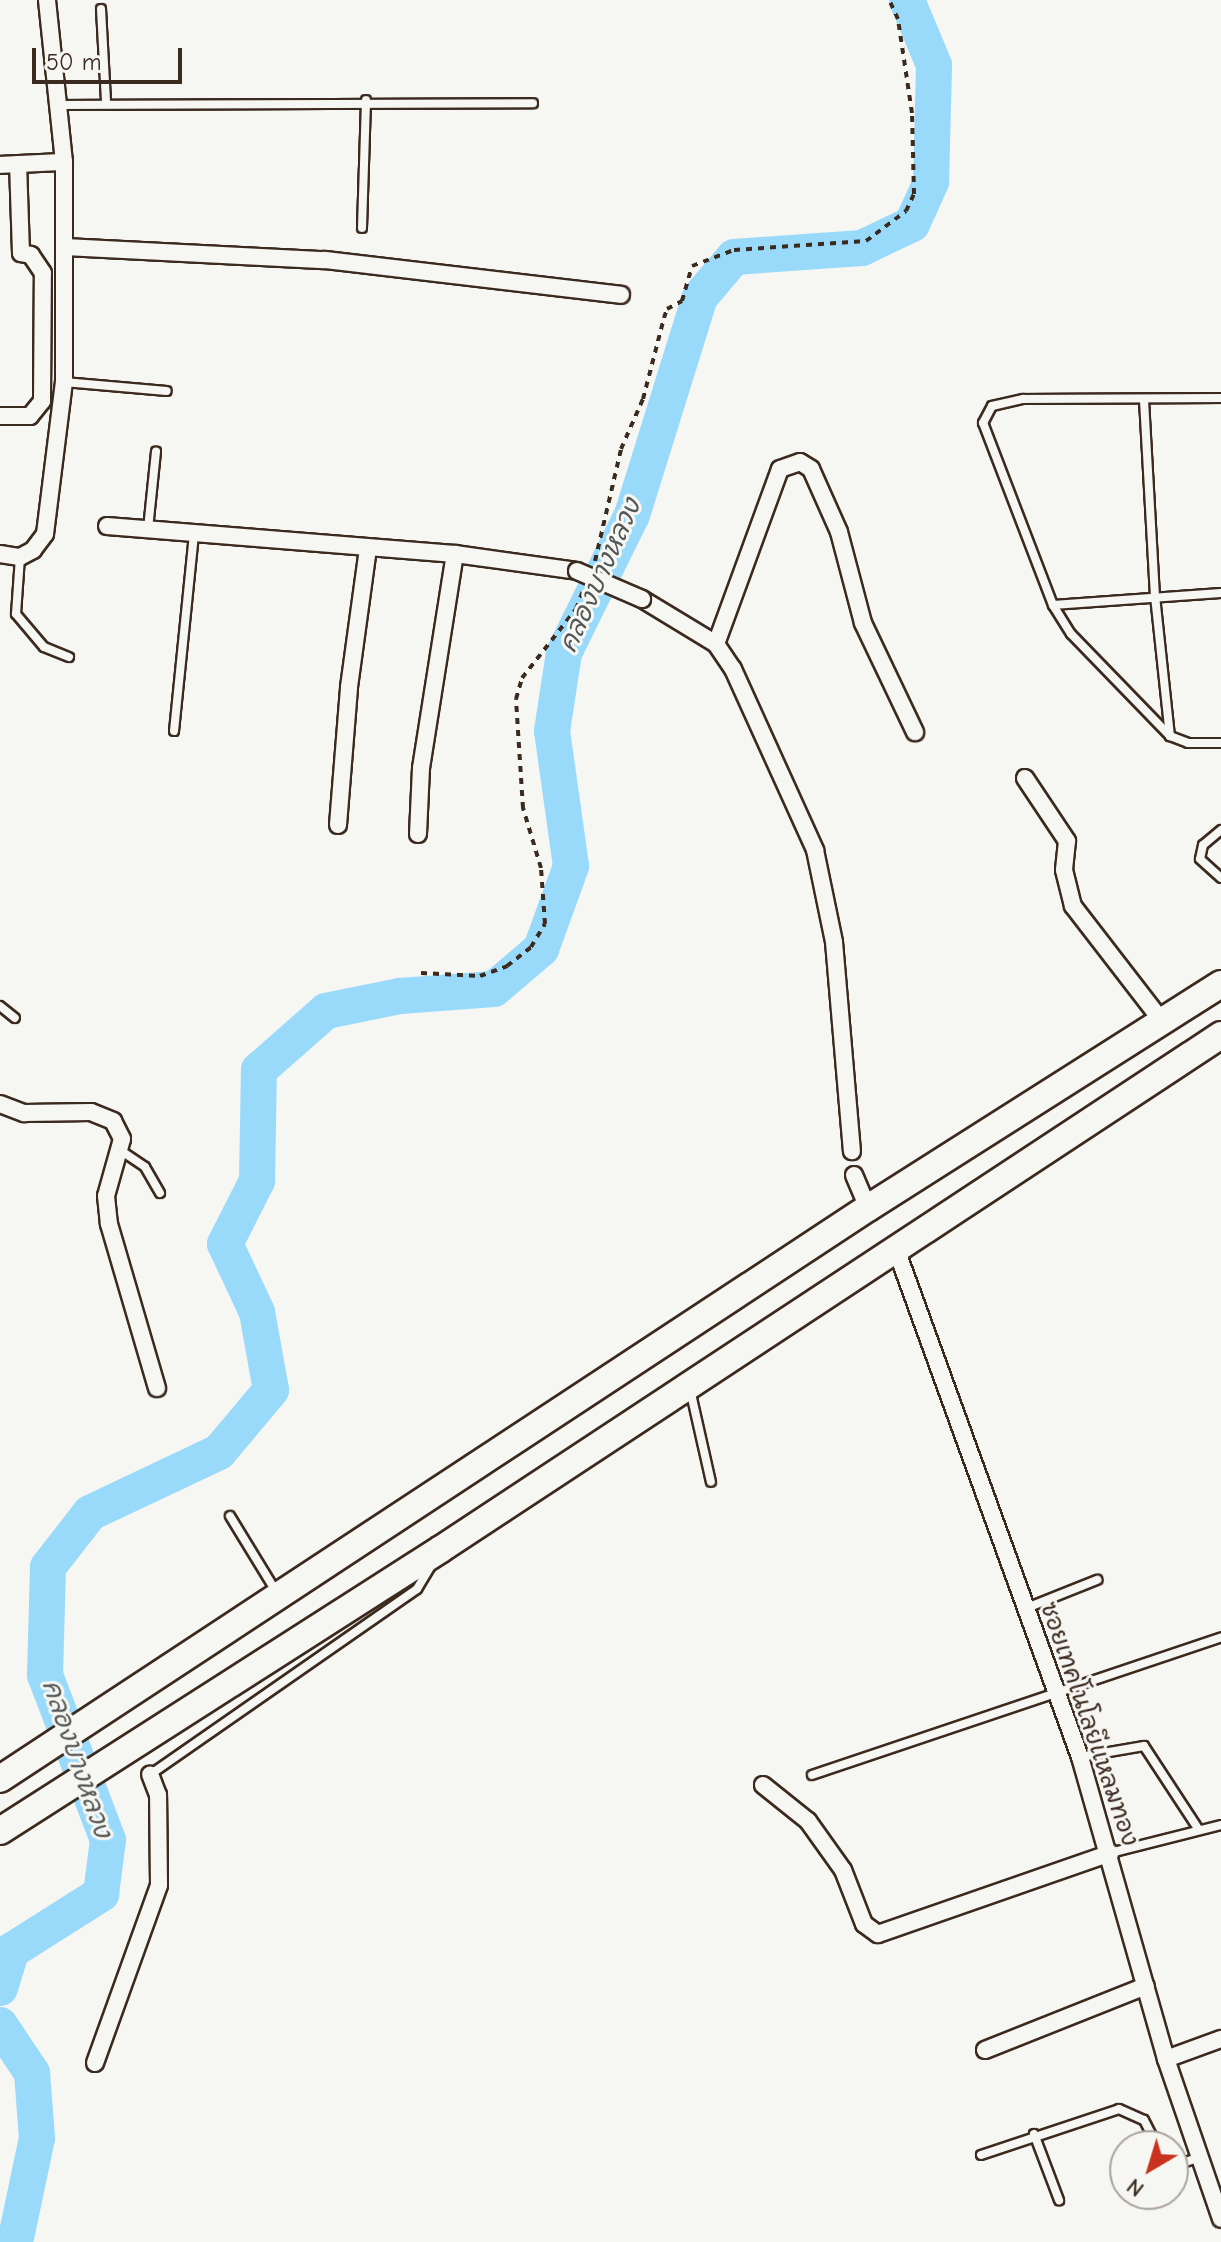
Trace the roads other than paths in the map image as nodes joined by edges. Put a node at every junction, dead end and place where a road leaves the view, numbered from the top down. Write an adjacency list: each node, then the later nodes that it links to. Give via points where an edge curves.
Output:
1 (47, 0): 6 (street)
2 (101, 9): 4 (lane)
3 (366, 100): 4 (lane); 5 (lane); 10 (lane)
4 (106, 101): 6 (lane)
5 (533, 103)
6 (59, 105): 7 (street)
7 (64, 162): 8 (street); 11 (street)
8 (18, 164): 9 (street); 17 (street, via 21,253 31,255 43,273 42,401 30,416)
9 (0, 165)
10 (362, 228)
11 (65, 247): 12 (street, via 325,260); 13 (street)
12 (621, 295)
13 (64, 382): 14 (lane); 25 (street, via 52,508 45,534)
14 (167, 391)
15 (1221, 398): 16 (lane)
16 (1144, 400): 27 (lane); 28 (lane, via 1023,399 992,406 984,415)
17 (0, 416)
18 (156, 451): 20 (lane)
19 (107, 526): 20 (street)
20 (148, 529): 21 (street)
21 (194, 532): 22 (street); 31 (lane)
22 (368, 549): 24 (street); 36 (street)
23 (0, 554): 25 (street)
24 (455, 554): 29 (street, bridge, via 584,577 642,599); 38 (street, via 421,768)
25 (20, 557): 30 (lane, via 16,614 44,647)
26 (1221, 593): 27 (lane)
27 (1155, 596): 28 (lane); 33 (lane)
28 (1053, 605): 33 (lane, via 1071,634)
29 (716, 644): 32 (street, via 780,469 800,462 811,469 839,532 863,623); 47 (street, via 754,713 823,879 834,942)
30 (69, 657)
31 (174, 731)
32 (915, 732)
33 (1170, 736): 34 (lane, via 1188,743)
34 (1221, 743)
35 (1025, 778): 43 (street, via 1067,841 1064,870 1073,906)
36 (338, 825)
37 (1221, 830): 39 (lane, via 1203,845 1200,859)
38 (418, 834)
39 (1221, 878)
40 (1221, 984): 43 (main road)
41 (0, 1006): 42 (lane)
42 (15, 1018)
43 (1162, 1021): 50 (main road)
44 (1221, 1035): 51 (main road)
45 (0, 1104): 46 (street, via 24,1113 102,1116 113,1121 122,1139)
46 (120, 1150): 49 (lane, via 145,1167); 53 (street, via 106,1196 109,1224)
47 (852, 1151)
48 (854, 1175): 50 (street)
49 (160, 1193)
50 (868, 1208): 58 (main road)
51 (896, 1249): 52 (main road); 59 (street, ซอยเทคโนโลยีแหลมทอง)
52 (689, 1385): 54 (lane); 56 (main road)
53 (157, 1388)
54 (711, 1482)
55 (230, 1516): 58 (lane)
56 (441, 1549): 63 (lane, via 417,1589); 69 (main road)
57 (1097, 1580): 59 (lane)
58 (280, 1597): 65 (main road)
59 (1024, 1609): 61 (street, ซอยเทคโนโลยีแหลมทอง)
60 (1221, 1637): 61 (lane)
61 (1053, 1691): 62 (street, ซอยเทคโนโลยีแหลมทอง); 64 (lane)
62 (1080, 1757): 68 (lane, via 1144,1746); 70 (street, ซอยเทคโนโลยีแหลมทอง)
63 (150, 1774): 75 (street, via 158,1795 159,1885)
64 (812, 1775)
65 (5, 1776)
66 (763, 1785): 70 (street, via 808,1821 843,1870 864,1924 878,1934)
67 (1221, 1825): 68 (lane)
68 (1199, 1830): 70 (lane)
69 (0, 1831)
70 (1110, 1853): 71 (street, ซอยเทคโนโลยีแหลมทอง)
71 (1146, 1986): 73 (street); 74 (street, ซอยเทคโนโลยีแหลมทอง)
72 (1221, 2039): 74 (street)
73 (985, 2050)
74 (1166, 2059): 79 (street, ซอยเทคโนโลยีแหลมทอง)
75 (95, 2063)
76 (1149, 2130): 77 (lane, via 1144,2120 1119,2109)
77 (1034, 2134): 78 (lane); 81 (lane)
78 (981, 2155)
79 (1200, 2157): 80 (lane); 82 (street, ซอยเทคโนโลยีแหลมทอง)
80 (1189, 2161)
81 (1059, 2200)
82 (1221, 2219)

